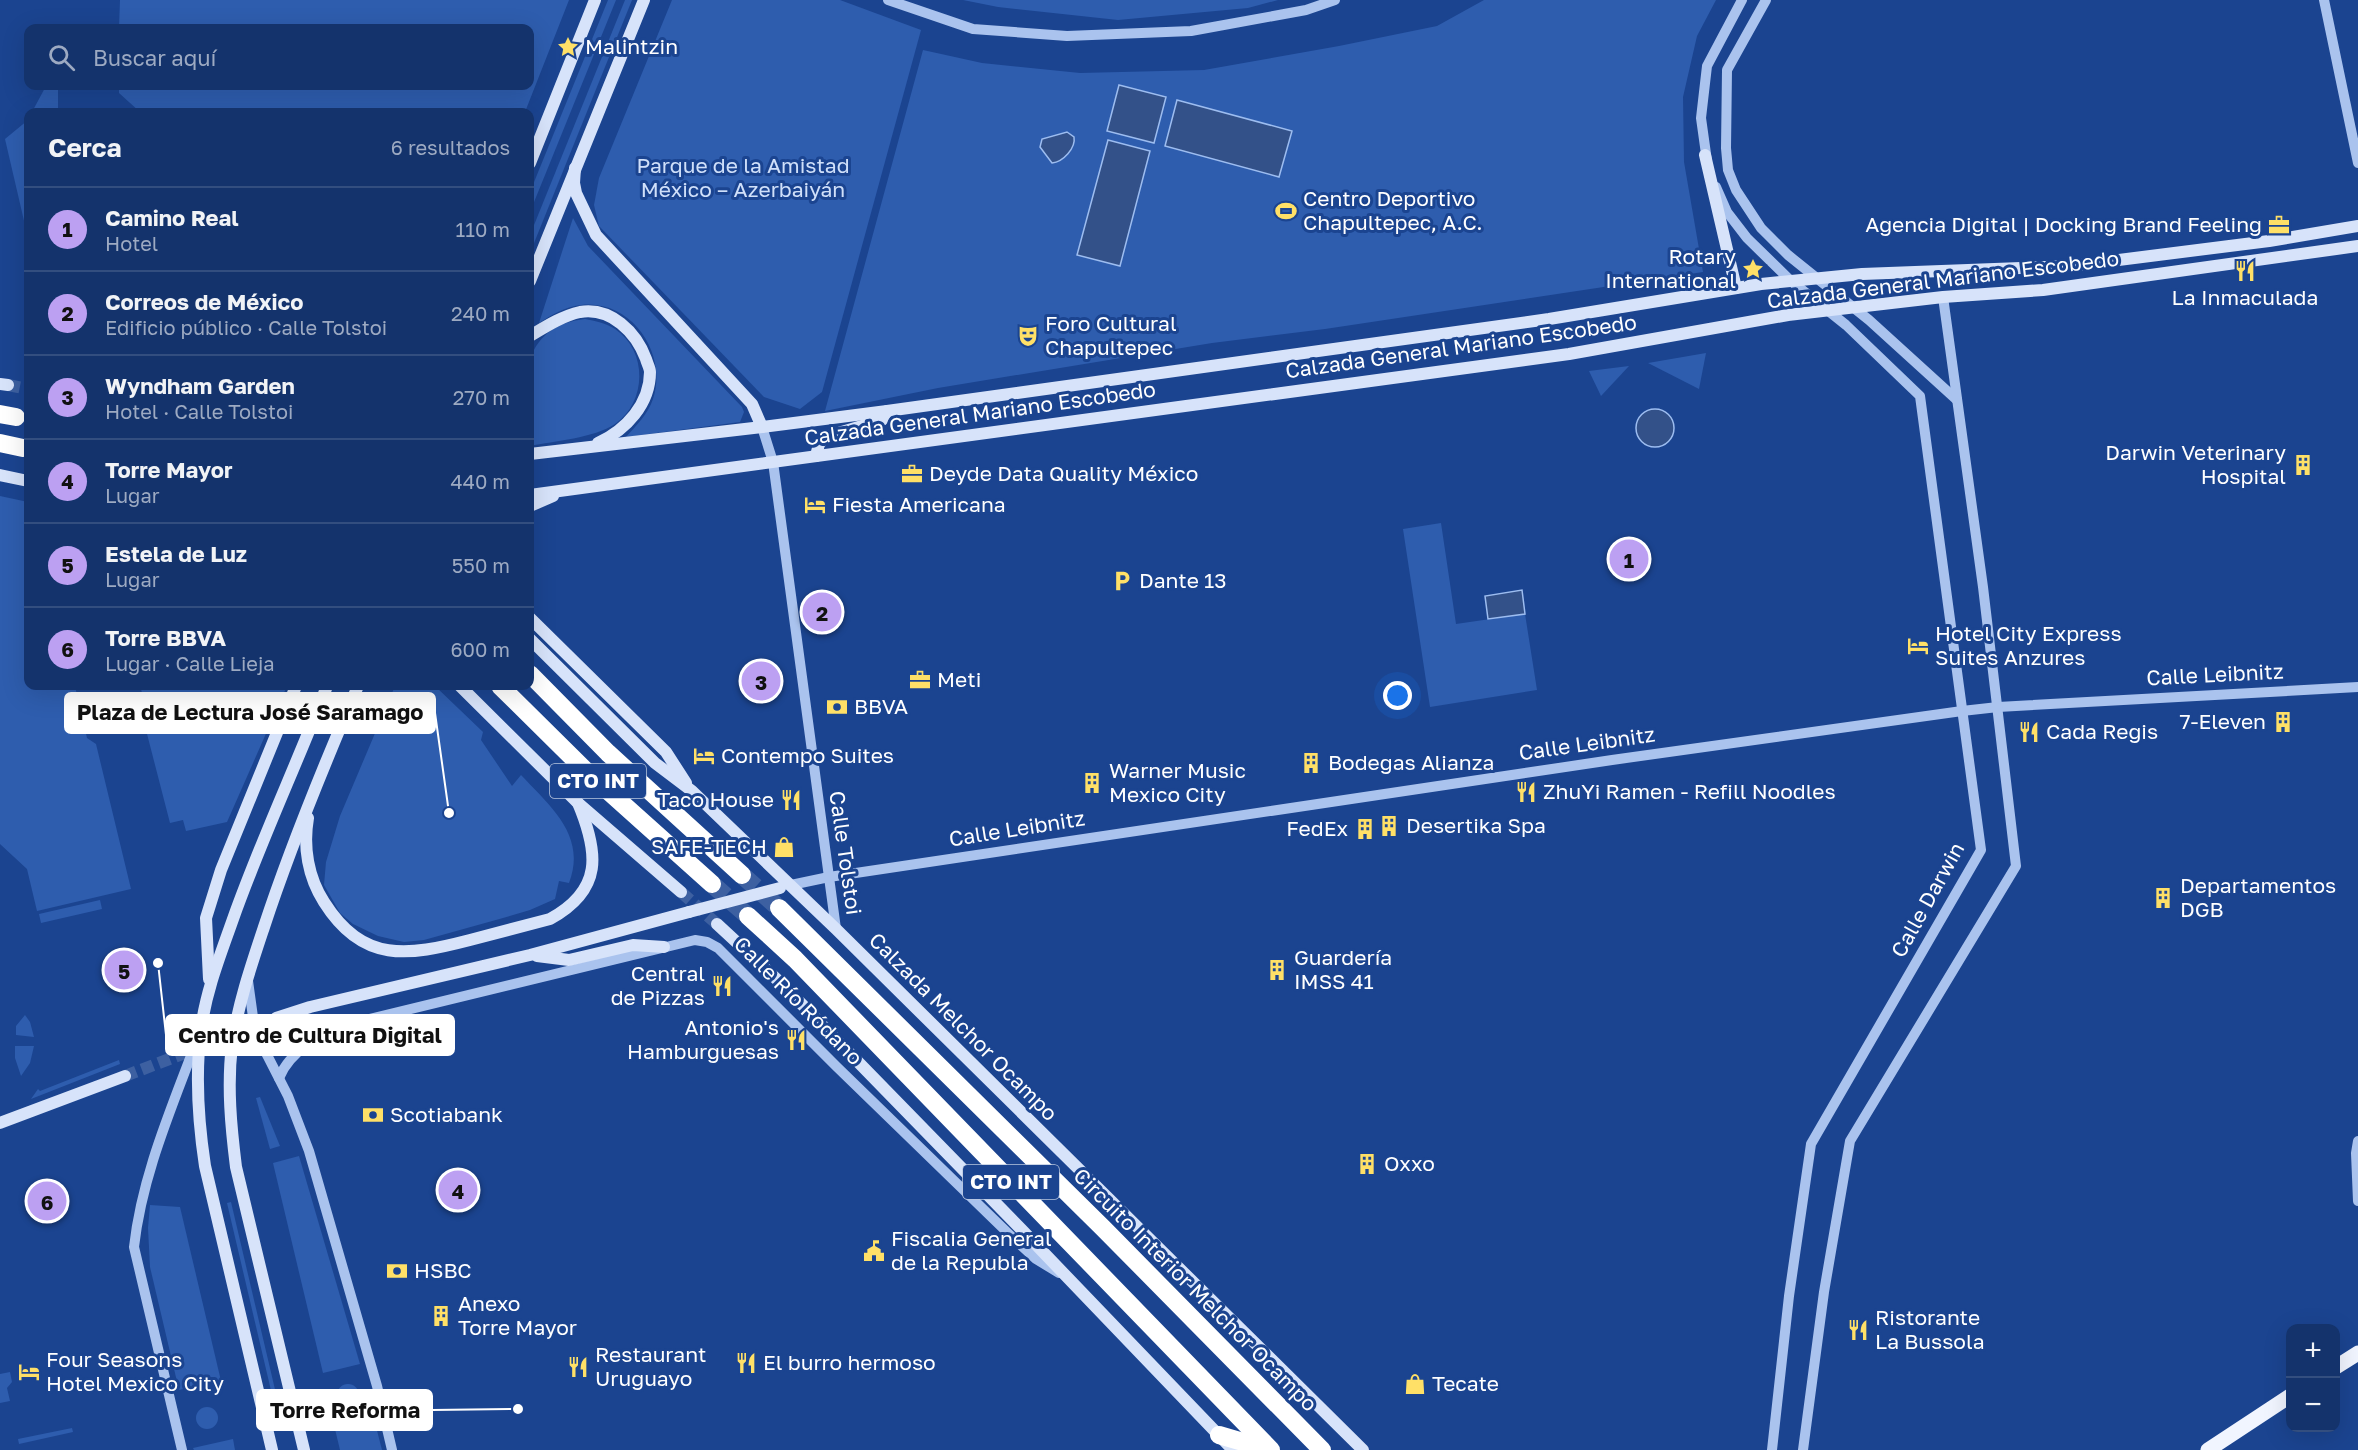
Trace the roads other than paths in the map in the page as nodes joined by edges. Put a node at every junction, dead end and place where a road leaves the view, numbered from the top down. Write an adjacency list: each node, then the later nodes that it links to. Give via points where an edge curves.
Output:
1 (595, 0): 8 (main road)
2 (644, 0): 11 (main road)
3 (888, 0): 4 (street, via 973,29 1067,36 1191,31 1306,10)
4 (1335, 0)
5 (1742, 0): 9 (street, Calle Darwin, via 1707,66 1701,118)
6 (1766, 0): 15 (street, via 1727,70 1728,170 1761,228)
7 (2324, 0): 10 (street)
8 (534, 153)
9 (1705, 155): 16 (street, Calle Darwin, via 1727,212 1747,238); 17 (main road)
10 (2358, 164)
11 (575, 168): 14 (main road); 24 (main road, via 576,193 596,235 752,404)
12 (2358, 226): 15 (main road, Calzada General Mariano Escobedo, via 2071,266)
13 (2358, 246): 18 (main road, Calzada General Mariano Escobedo, via 2043,290)
14 (534, 271)
15 (1817, 278): 16 (main road, Calzada General Mariano Escobedo); 19 (street)
16 (1791, 280): 17 (main road, Calzada General Mariano Escobedo); 20 (street, Calle Darwin)
17 (1736, 288): 23 (main road, Calzada General Mariano Escobedo, via 1549,319)
18 (1943, 297): 19 (main road, Calzada General Mariano Escobedo); 22 (street)
19 (1853, 307): 20 (main road, Calzada General Mariano Escobedo); 22 (street)
20 (1829, 310): 29 (main road, Calzada General Mariano Escobedo, via 1569,354); 46 (street, Calle Darwin, via 1920,396)
21 (534, 334): 27 (main road, via 581,312 606,314 628,328 641,347 650,370 646,397 636,414 613,436)
22 (1957, 400): 45 (street)
23 (887, 411): 24 (main road, Calzada General Mariano Escobedo); 29 (main road, via 882,420 825,438)
24 (762, 427): 27 (main road, Calzada General Mariano Escobedo); 30 (street, Calle Tolstoi)
25 (0, 443): 26 (highway)
26 (23, 448)
27 (586, 448): 28 (main road, Calzada General Mariano Escobedo)
28 (534, 454)
29 (816, 456): 30 (main road, Calzada General Mariano Escobedo)
30 (773, 462): 33 (main road, Calzada General Mariano Escobedo); 52 (street, Calle Tolstoi)
31 (0, 475): 32 (main road)
32 (24, 480)
33 (569, 489): 34 (main road); 35 (main road)
34 (534, 494)
35 (534, 504)
36 (534, 622): 48 (main road, via 666,752)
37 (534, 643): 48 (main road, Calzada Melchor Ocampo / CTO INT, via 655,763)
38 (534, 678): 50 (highway, CTO INT, via 608,753)
39 (2358, 687): 45 (street, Calle Leibnitz)
40 (294, 690): 62 (main road, via 221,870 206,918)
41 (325, 690): 62 (main road, via 248,879)
42 (356, 690): 47 (main road)
43 (464, 690): 49 (main road, CTO INT)
44 (504, 690): 50 (highway, CTO INT, via 587,772 706,879)
45 (1998, 707): 46 (street, Calle Leibnitz); 85 (street, via 2016,866 1850,1141)
46 (1962, 711): 52 (street, Calle Leibnitz); 84 (street, Calle Darwin, via 1981,850 1811,1144)
47 (314, 791): 49 (main road, via 306,832 306,858 317,891 346,930 382,950 404,953 427,951 550,920 568,910 582,896 590,879 590,832); 61 (main road)
48 (692, 791): 53 (main road, Calzada Melchor Ocampo / CTO INT)
49 (578, 803): 54 (main road, CTO INT)
50 (691, 828): 51 (highway, CTO INT)
51 (742, 875)
52 (829, 877): 53 (street, Calle Leibnitz); 58 (street, Calle Tolstoi)
53 (785, 886): 58 (main road, Calzada Melchor Ocampo / CTO INT); 60 (main road, bridge)
54 (681, 892)
55 (779, 908): 75 (highway, Circuito Interior Melchor Ocampo / CTO INT)
56 (748, 916): 82 (highway, CTO INT, via 795,959)
57 (717, 924): 70 (main road, CTO INT, via 784,986)
58 (836, 928): 83 (main road, Calzada Melchor Ocampo / CTO INT)
59 (664, 947): 60 (main road, via 633,945 568,960); 66 (street, Calle Río Ródano, via 349,1024 297,1052); 70 (street, Calle Río Ródano, via 695,940 718,948 1012,1237 1036,1259)
60 (530, 955): 63 (main road)
61 (247, 977): 66 (street, via 253,1017); 78 (main road, via 231,1056 232,1140)
62 (209, 987): 64 (main road)
63 (276, 1018)
64 (201, 1028): 76 (street, via 146,1183 134,1247); 77 (main road, via 196,1089 205,1166)
65 (124, 1076): 67 (main road)
66 (279, 1078): 79 (street, via 309,1151)
67 (0, 1123)
68 (2358, 1141): 69 (street)
69 (2358, 1201)
70 (1067, 1277): 74 (main road, CTO INT)
71 (2358, 1353): 72 (main road)
72 (2340, 1364)
73 (2286, 1399): 86 (main road)
74 (1219, 1435): 80 (main road, CTO INT); 81 (highway)
75 (1322, 1448)
76 (182, 1450)
77 (272, 1450)
78 (304, 1450)
79 (392, 1450)
80 (1233, 1450)
81 (1258, 1450)
82 (1271, 1450)
83 (1363, 1450)
84 (1772, 1450)
85 (1803, 1450)
86 (2208, 1450)

